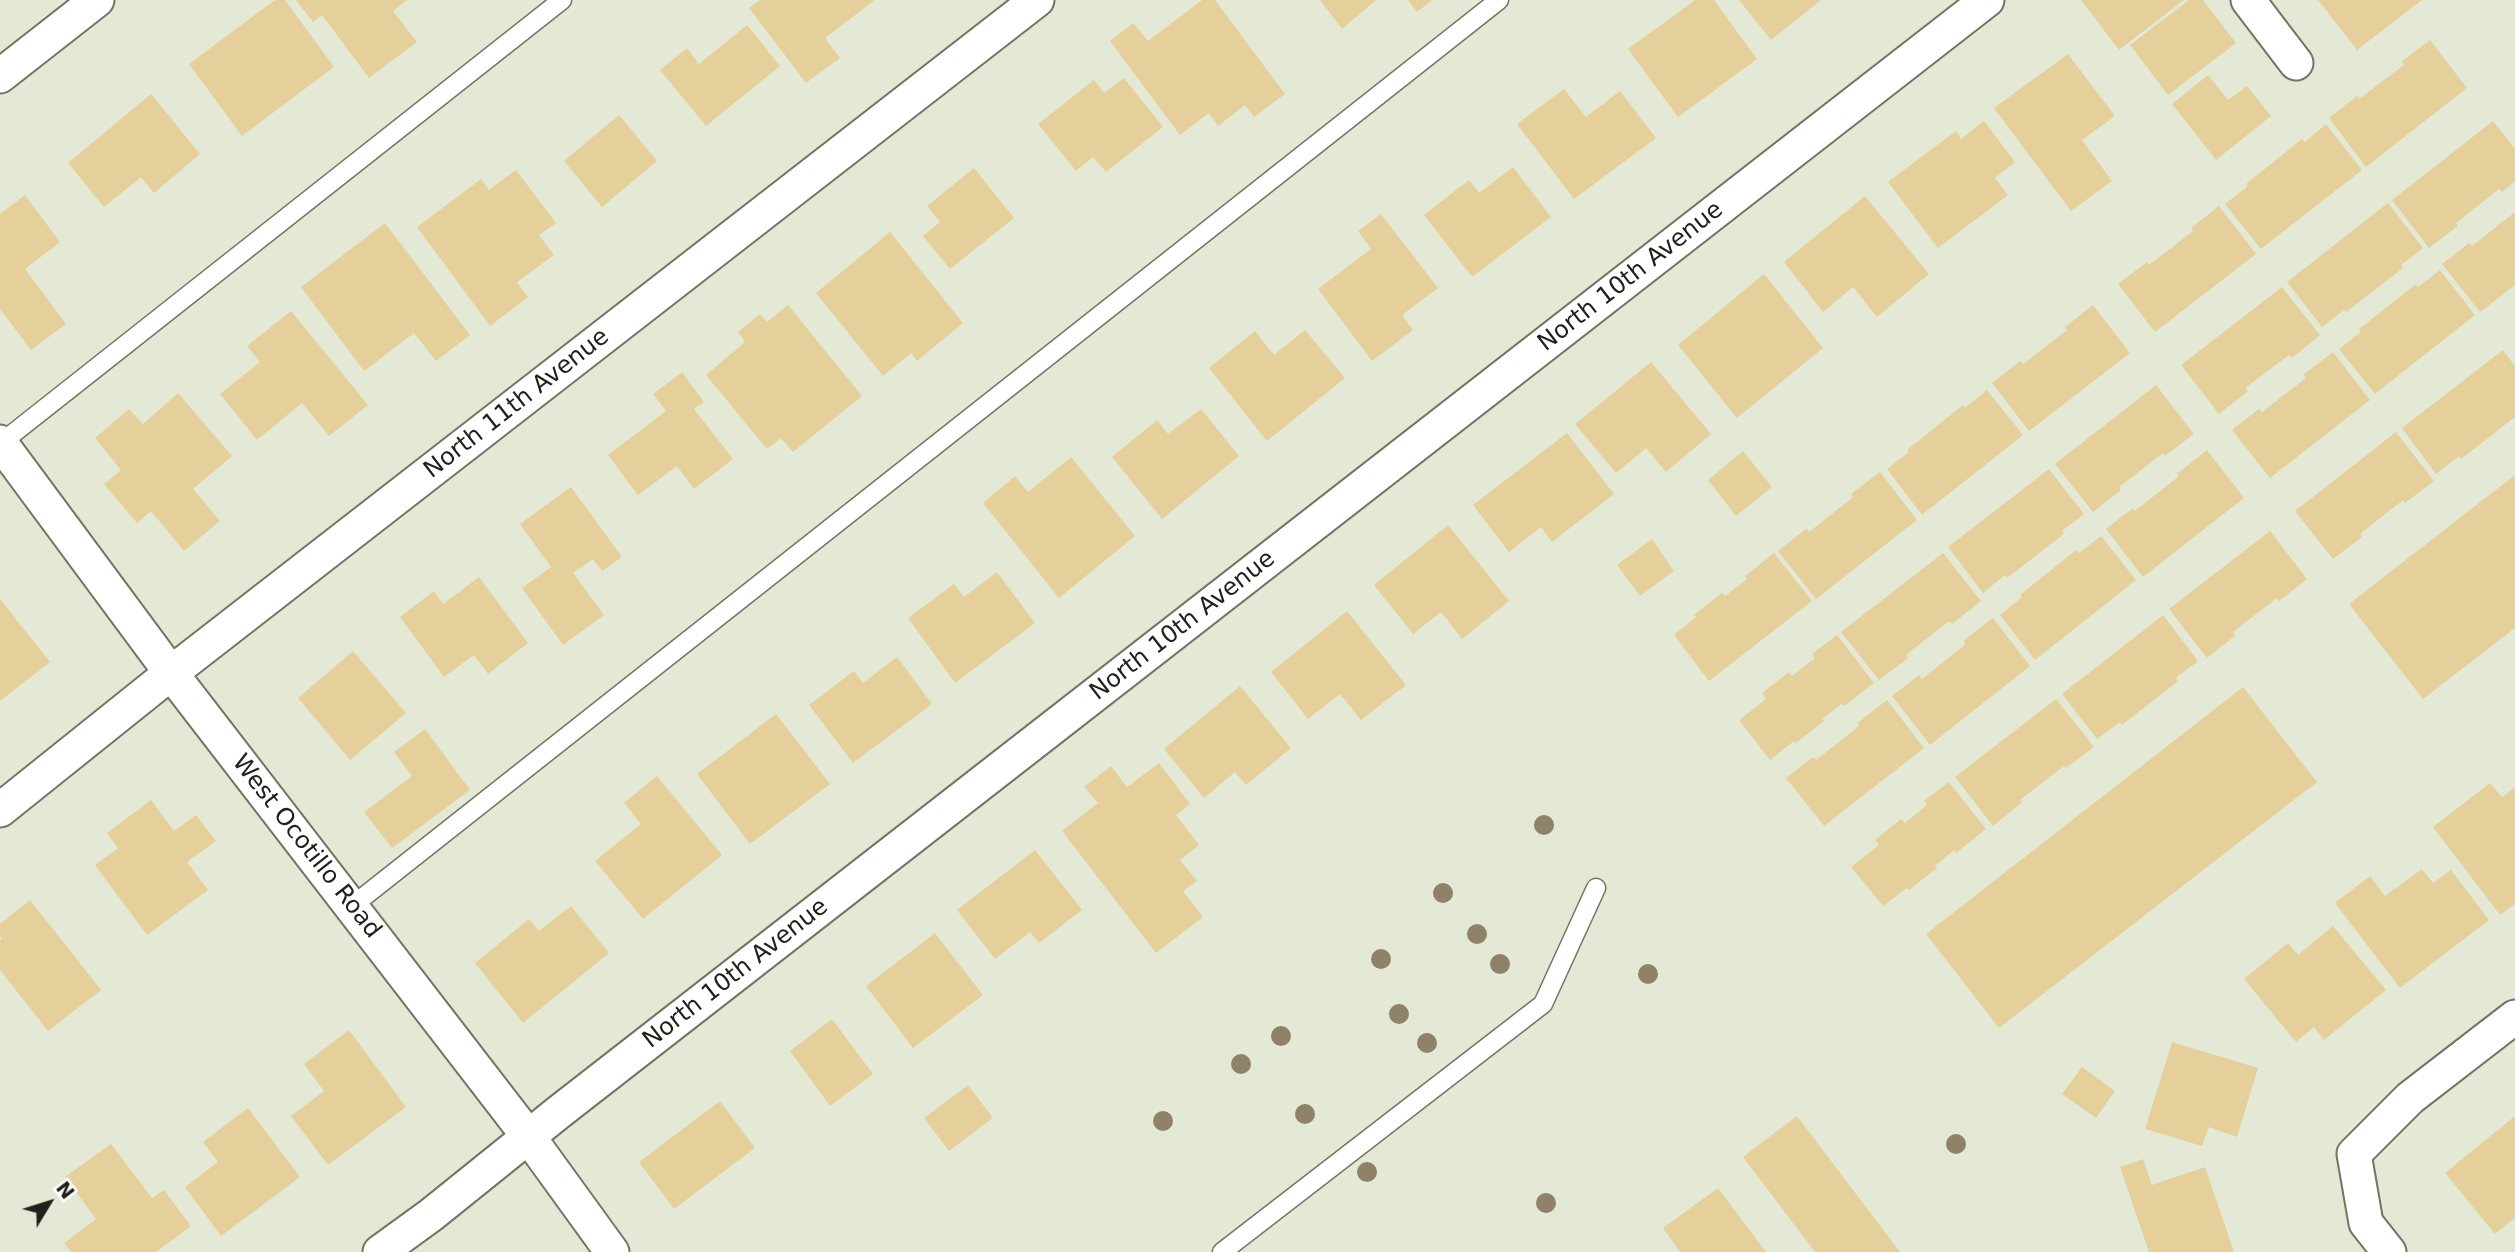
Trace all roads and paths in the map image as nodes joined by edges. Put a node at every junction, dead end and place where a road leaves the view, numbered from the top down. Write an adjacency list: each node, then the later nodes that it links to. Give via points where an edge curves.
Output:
1 (97, 0): 8 (street)
2 (562, 0): 9 (lane)
3 (1037, 0): 10 (street, North 11th Avenue)
4 (1499, 0): 13 (lane)
5 (1987, 0): 15 (street, North 10th Avenue)
6 (2248, 0): 7 (street)
7 (2296, 63)
8 (0, 76)
9 (0, 442): 10 (street, West Ocotillo Road)
10 (172, 673): 11 (street, North 11th Avenue); 13 (street, West Ocotillo Road)
11 (0, 810)
12 (1596, 888): 18 (lane, via 1543,1004)
13 (352, 906): 15 (street, West Ocotillo Road)
14 (2515, 1017): 19 (street, via 2410,1098 2354,1154 2366,1223)
15 (528, 1136): 16 (street, North 10th Avenue); 17 (street, West Ocotillo Road)
16 (380, 1252)
17 (612, 1252)
18 (1222, 1252)
19 (2389, 1252)

